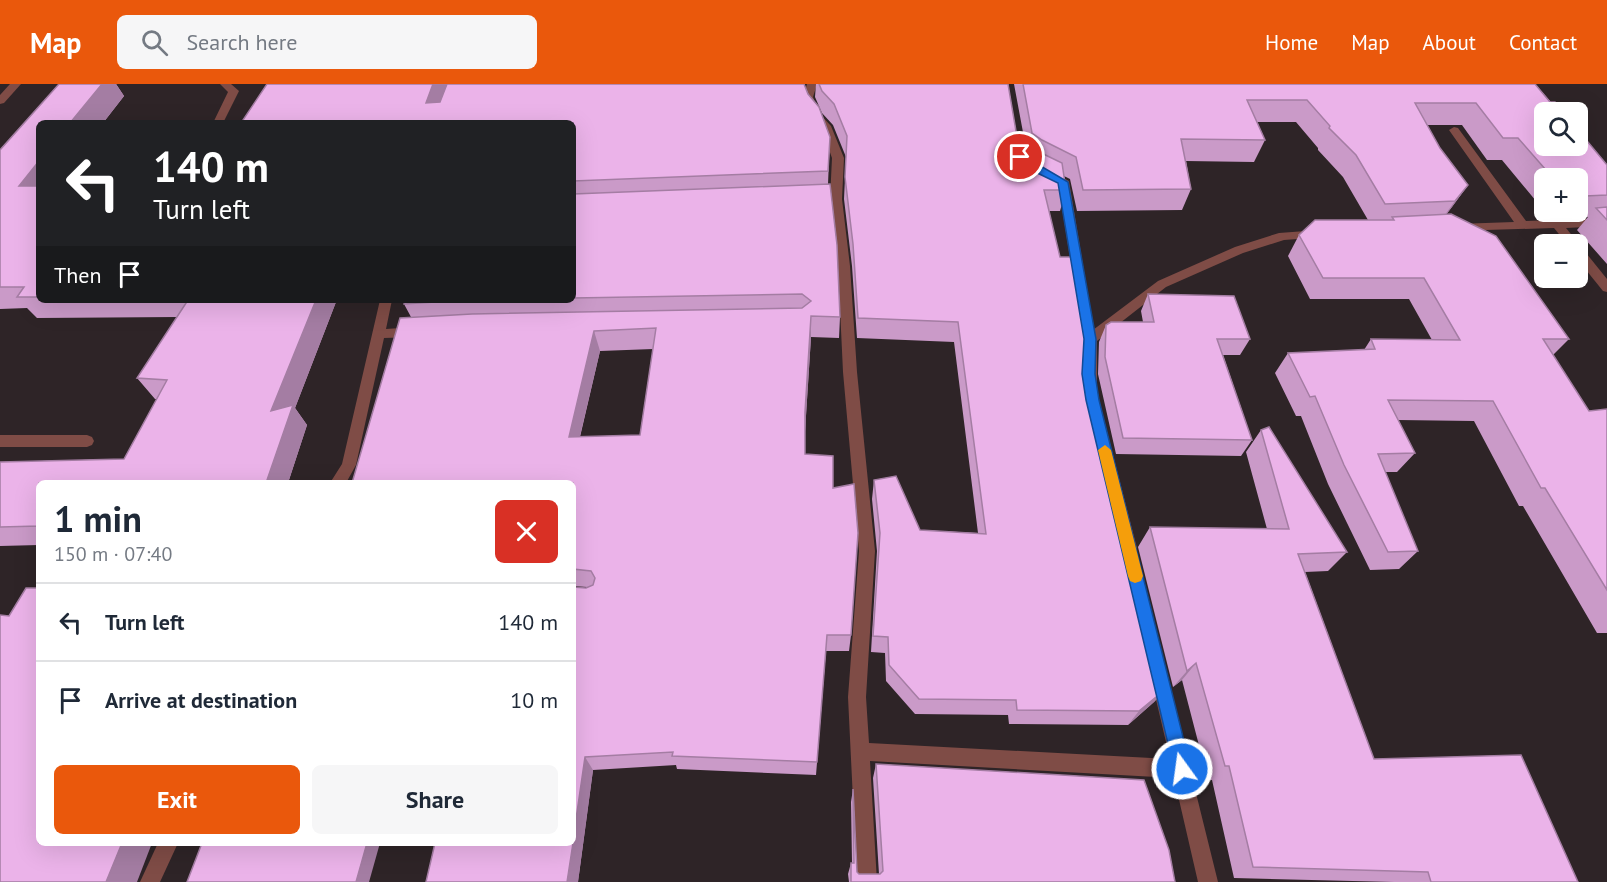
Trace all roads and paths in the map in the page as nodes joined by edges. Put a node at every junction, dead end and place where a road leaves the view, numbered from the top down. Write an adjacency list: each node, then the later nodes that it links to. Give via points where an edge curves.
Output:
1 (16, 84): 4 (street)
2 (225, 84): 5 (street, via 234,91)
3 (812, 84): 25 (street, via 808,97 815,115 826,126 838,158 830,199 844,266 867,551 857,697)
4 (0, 101)
5 (220, 120)
6 (1454, 130): 10 (street)
7 (1042, 172): 16 (street, via 1063,182)
8 (1607, 222): 9 (street)
9 (1557, 224): 10 (street); 13 (street)
10 (1522, 225): 11 (street)
11 (1446, 228)
12 (1331, 234): 23 (street, via 1283,236 1239,250 1162,284 1089,334 1093,400)
13 (1565, 234)
14 (1588, 264): 15 (street)
15 (1607, 288)
16 (1082, 294)
17 (385, 303): 19 (street)
18 (424, 331): 19 (street)
19 (378, 334): 22 (street, via 349,465)
20 (0, 441): 21 (street)
21 (87, 441)
22 (340, 480)
23 (1132, 562)
24 (1154, 654): 26 (street)
25 (860, 752): 26 (street); 29 (street)
26 (1182, 769): 30 (street)
27 (167, 846): 28 (street)
28 (150, 882)
29 (867, 882)
30 (1208, 882)

